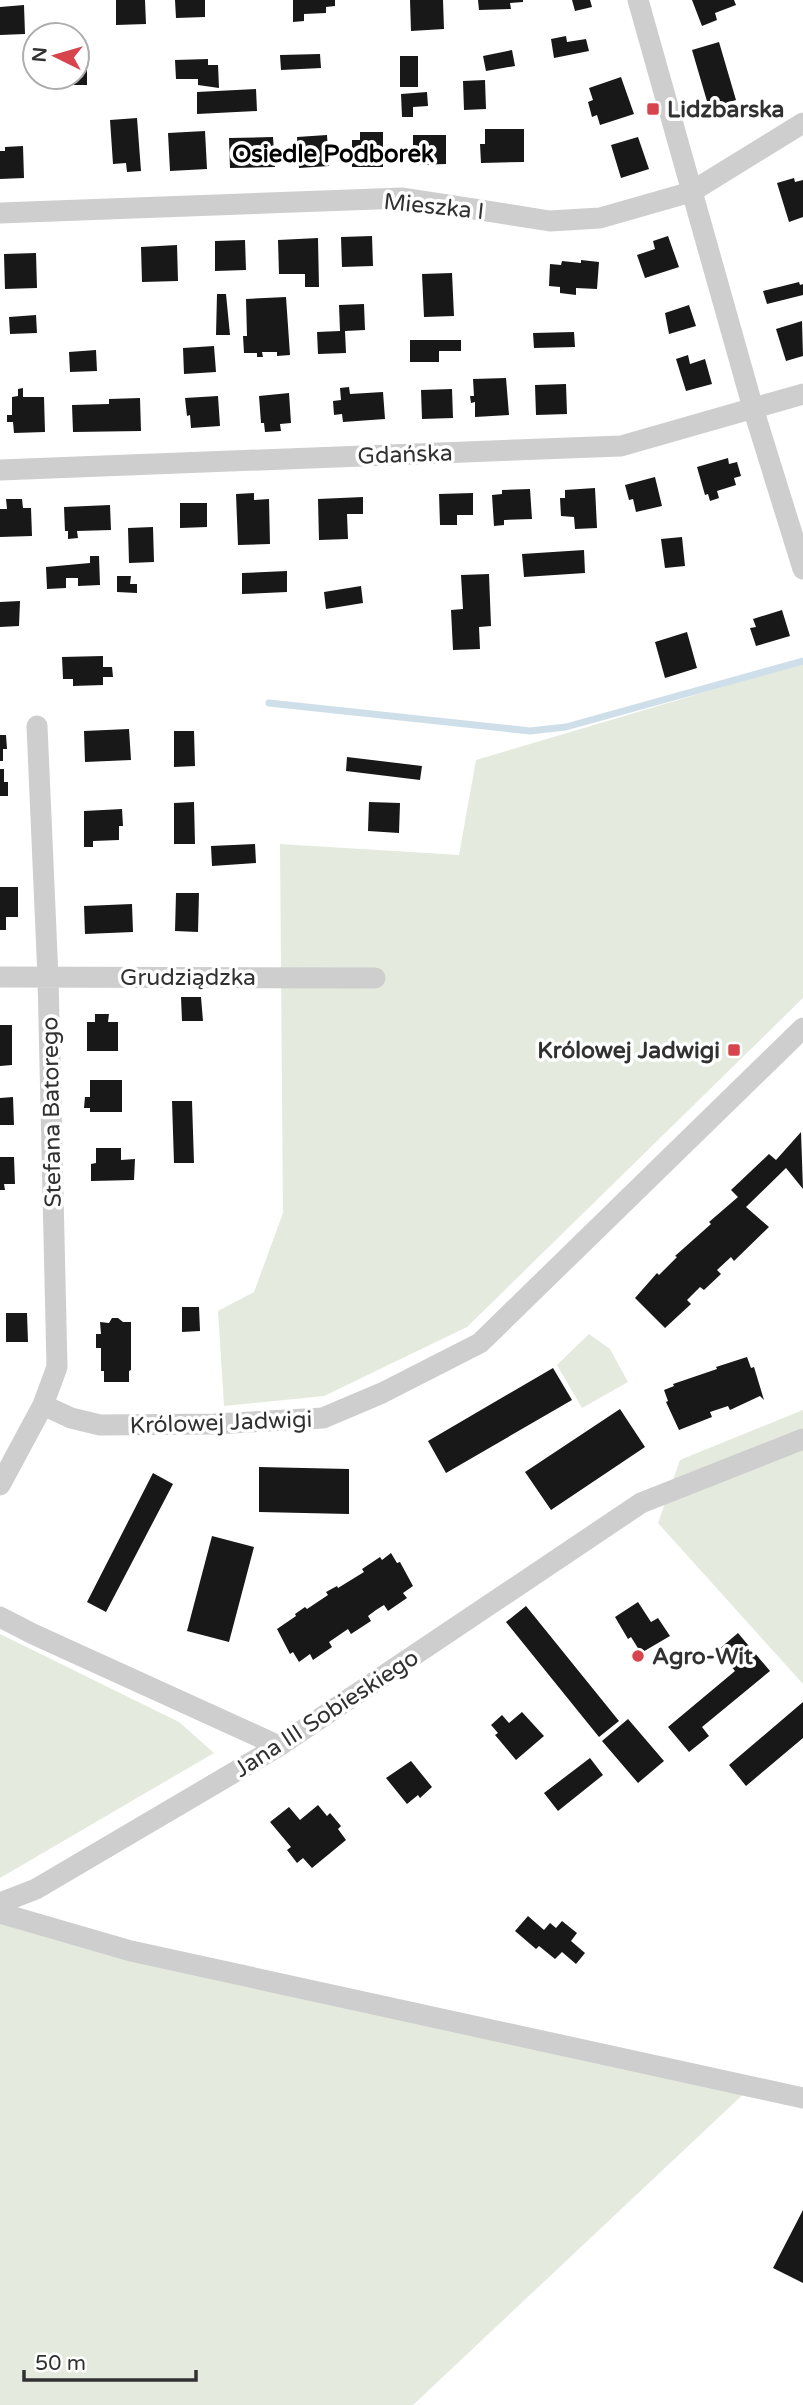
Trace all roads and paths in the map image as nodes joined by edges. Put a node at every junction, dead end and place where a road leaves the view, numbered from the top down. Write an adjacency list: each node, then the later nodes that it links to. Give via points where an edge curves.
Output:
1 (638, 0): 3 (street)
2 (803, 123): 3 (street, Mieszka I)
3 (691, 192): 4 (street, Mieszka I, via 600,218 550,221 402,198); 6 (street)
4 (0, 213)
5 (803, 394): 6 (street, Gdańska)
6 (753, 408): 7 (street, Gdańska, via 621,446); 8 (street)
7 (0, 470)
8 (803, 569)
9 (37, 726): 11 (street, Stefana Batorego)
10 (0, 977): 11 (street, Grudziądzka)
11 (48, 977): 12 (street, Grudziądzka); 14 (street, Stefana Batorego, via 57,1367)
12 (375, 978)
13 (803, 1028): 14 (street, Królowej Jadwigi, via 480,1343 382,1393 323,1418 214,1424 100,1425)
14 (43, 1405): 16 (street, Stefana Batorego)
15 (803, 1439): 18 (street, Jana III Sobieskiego, via 641,1503)
16 (0, 1485)
17 (0, 1617): 18 (street)
18 (279, 1746): 19 (street, Jana III Sobieskiego)
19 (3, 1911): 20 (street, via 131,1951)
20 (803, 2098)

